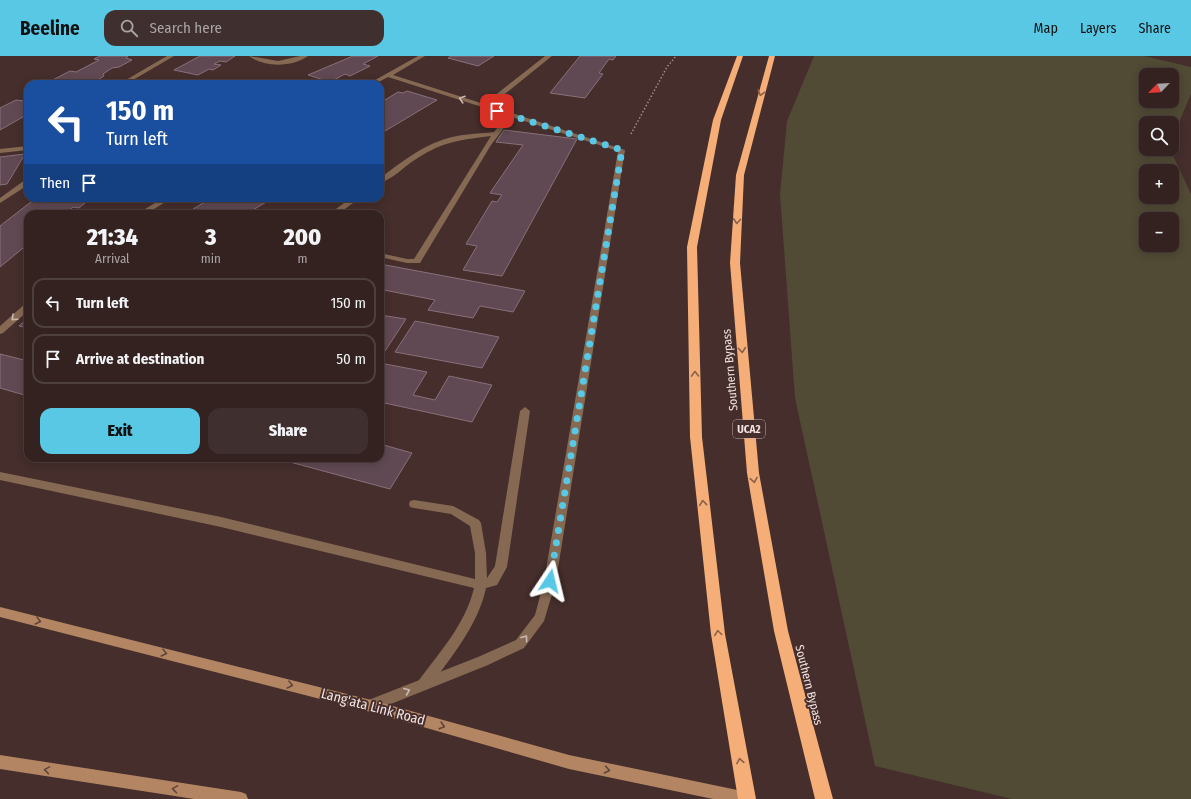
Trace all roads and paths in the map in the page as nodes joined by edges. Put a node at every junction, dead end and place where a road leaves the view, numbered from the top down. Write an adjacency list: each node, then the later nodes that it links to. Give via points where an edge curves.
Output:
1 (171, 56): 10 (street)
2 (252, 56): 3 (street, via 282,63)
3 (305, 56)
4 (422, 56): 9 (street)
5 (549, 56): 12 (street)
6 (676, 56): 16 (path, via 667,67)
7 (740, 56): 39 (highway, one-way to 7, via 718,634 696,437 692,247 717,120)
8 (772, 56): 40 (highway, Southern Bypass / UCA2, one-way to 40, via 740,175 735,263 753,473 781,631)
9 (388, 75): 11 (street); 12 (street, one-way to 9)
10 (129, 80)
11 (379, 80)
12 (484, 106): 13 (street)
13 (510, 115): 14 (street); 16 (street)
14 (495, 134): 18 (street, via 467,136 444,142 422,152); 27 (street, via 417,260 407,261)
15 (24, 148): 17 (street)
16 (622, 150): 35 (street, one-way to 16, via 520,644 540,617 550,581)
17 (0, 151)
18 (384, 178)
19 (24, 185): 20 (street)
20 (8, 195): 21 (street); 22 (street)
21 (0, 198)
22 (0, 201)
23 (161, 202): 25 (street)
24 (350, 202): 26 (street)
25 (148, 210)
26 (339, 210)
27 (384, 256)
28 (24, 310): 29 (street, one-way to 29)
29 (0, 331)
30 (525, 411): 33 (street, via 501,567 493,581)
31 (0, 476): 33 (street, via 221,522)
32 (414, 504): 33 (street, via 453,510 475,522 480,542)
33 (481, 585): 35 (street, via 469,619)
34 (0, 612): 36 (main road, Lang'ata Link Road, one-way to 36)
35 (424, 684): 36 (street, one-way to 35)
36 (371, 706): 39 (main road, Lang'ata Link Road, one-way to 39, via 569,762)
37 (0, 762): 38 (main road, one-way to 37)
38 (242, 799)
39 (747, 799)
40 (824, 799)

